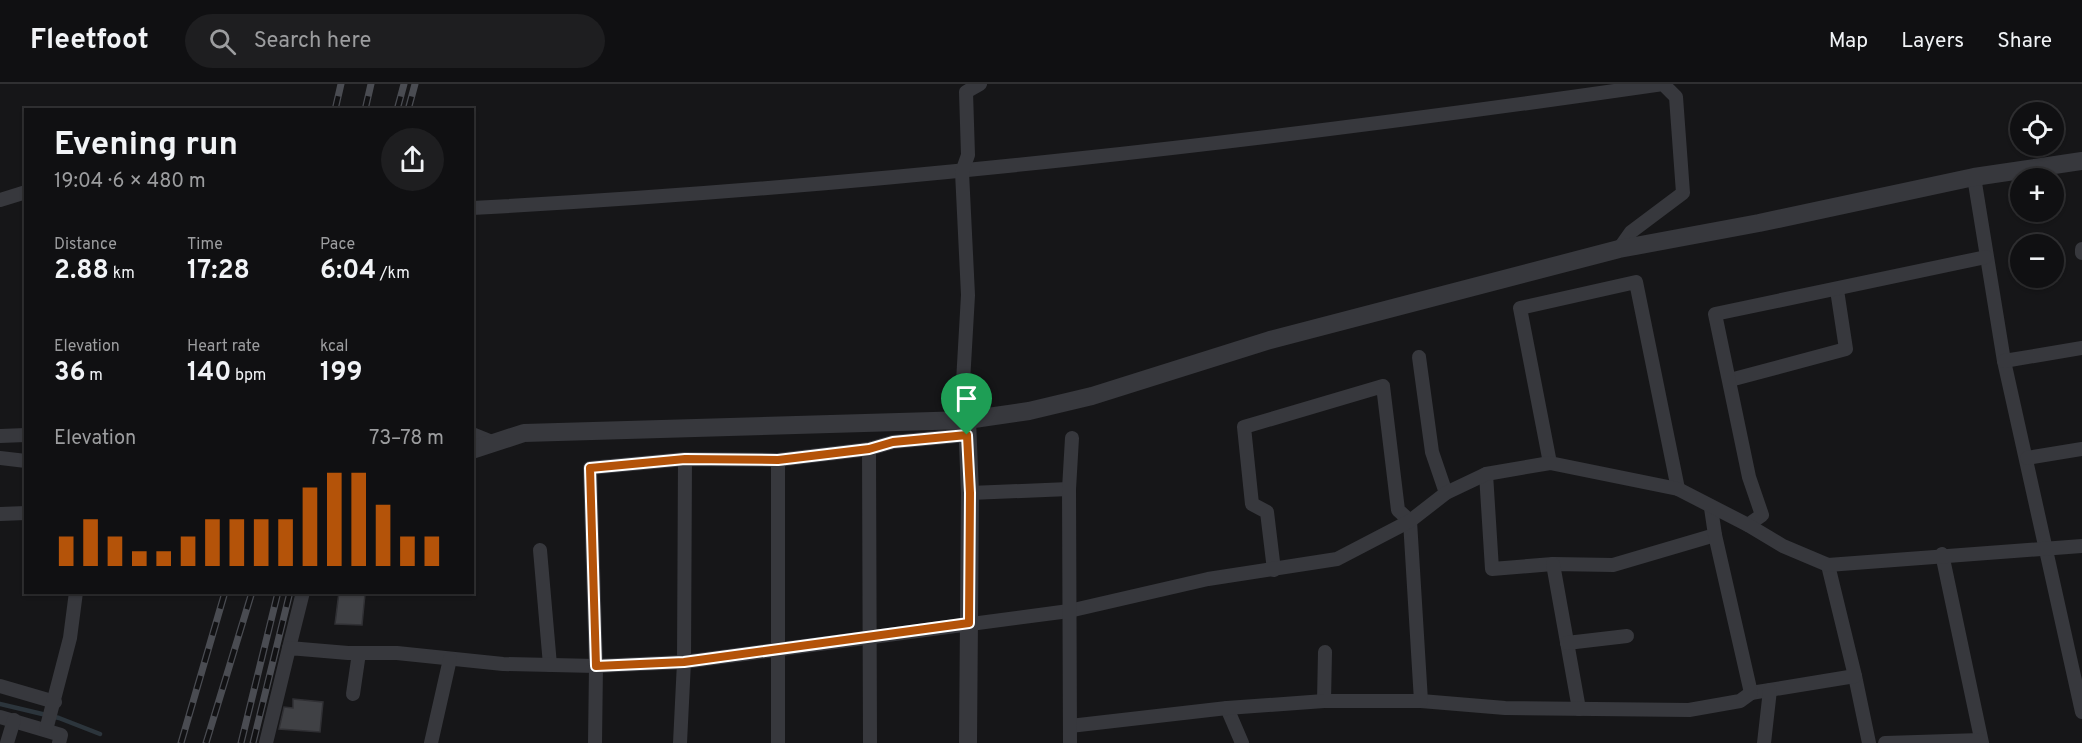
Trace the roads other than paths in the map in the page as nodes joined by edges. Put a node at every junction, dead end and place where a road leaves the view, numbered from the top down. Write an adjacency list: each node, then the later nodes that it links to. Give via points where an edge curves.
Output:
1 (980, 84): 3 (street, via 966,92 968,155)
2 (2082, 161): 4 (street)
3 (962, 172): 7 (street, via 615,201); 8 (street, via 1467,113 1663,84 1676,97 1683,193 1631,232); 17 (street, via 968,295 963,382)
4 (1974, 177): 8 (street); 11 (street)
5 (23, 192): 6 (street)
6 (0, 200)
7 (474, 208)
8 (1619, 249): 17 (street, via 1270,340 1092,396)
9 (2082, 249): 10 (street)
10 (2082, 254)
11 (1986, 257): 12 (street); 15 (street)
12 (1837, 290): 16 (street, via 1846,349); 16 (street, via 1715,314)
13 (2082, 348): 15 (street)
14 (1419, 357): 36 (street, via 1432,452)
15 (2004, 361): 27 (street)
16 (1730, 380): 41 (street, via 1749,477 1762,515)
17 (967, 428): 22 (street, via 524,433); 24 (street); 35 (street)
18 (24, 435): 20 (street)
19 (474, 435): 22 (street)
20 (0, 436)
21 (1072, 438): 33 (street)
22 (492, 442): 23 (street)
23 (474, 449)
24 (869, 449): 29 (street); 55 (street)
25 (2082, 449): 27 (street)
26 (0, 458): 30 (street)
27 (2027, 458): 45 (street)
28 (685, 459): 29 (street); 63 (street); 65 (street, via 590,468)
29 (778, 460): 58 (street)
30 (24, 461)
31 (1550, 464): 32 (street); 34 (street); 34 (street, via 1520,308 1636,282)
32 (1486, 474): 36 (street); 47 (street, via 1492,569)
33 (1069, 489): 35 (street); 52 (street)
34 (1678, 489): 37 (street)
35 (970, 493): 53 (street)
36 (1446, 493): 40 (street)
37 (1711, 507): 41 (street); 42 (street)
38 (24, 513): 39 (street)
39 (0, 514)
40 (1410, 521): 49 (street, via 1337,560); 49 (street, via 1398,510 1383,386 1244,427 1252,504 1267,512); 72 (street)
41 (1748, 525): 48 (street, via 1783,546)
42 (1715, 535): 47 (street, via 1613,565); 69 (street)
43 (2082, 546): 45 (street)
44 (540, 550): 64 (street)
45 (2048, 550): 46 (street); 60 (street)
46 (1942, 554): 48 (street); 80 (street)
47 (1553, 564): 56 (street)
48 (1828, 565): 66 (street)
49 (1274, 570): 52 (street, via 1208,579)
50 (76, 594): 73 (street)
51 (302, 594): 57 (street)
52 (1069, 611): 53 (street); 78 (street)
53 (969, 623): 55 (street); 89 (street)
54 (1628, 636): 56 (street)
55 (871, 637): 58 (street); 88 (street)
56 (1567, 643): 75 (street)
57 (289, 648): 61 (street); 83 (street)
58 (778, 650): 63 (street); 87 (street)
59 (1325, 652): 71 (street)
60 (2076, 652): 76 (street)
61 (359, 653): 62 (street); 70 (street)
62 (450, 659): 64 (street); 84 (street)
63 (684, 662): 65 (street); 86 (street)
64 (550, 665): 65 (street)
65 (596, 666): 85 (street)
66 (1855, 676): 68 (street); 93 (street)
67 (0, 686): 73 (street)
68 (1770, 690): 69 (street); 92 (street)
69 (1751, 693): 75 (street, via 1740,701 1689,710)
70 (353, 694)
71 (1324, 701): 72 (street); 74 (street)
72 (1421, 701): 75 (street)
73 (54, 705): 79 (street)
74 (1227, 708): 78 (street); 91 (street)
75 (1580, 709)
76 (2082, 712)
77 (7, 718): 79 (street); 81 (street)
78 (1070, 726): 90 (street)
79 (47, 727): 82 (street, via 61,735)
80 (1982, 741): 94 (street)
81 (7, 743)
82 (59, 743)
83 (266, 743)
84 (431, 743)
85 (595, 743)
86 (680, 743)
87 (778, 743)
88 (870, 743)
89 (968, 743)
90 (1070, 743)
91 (1242, 743)
92 (1764, 743)
93 (1869, 743)
94 (1885, 743)

